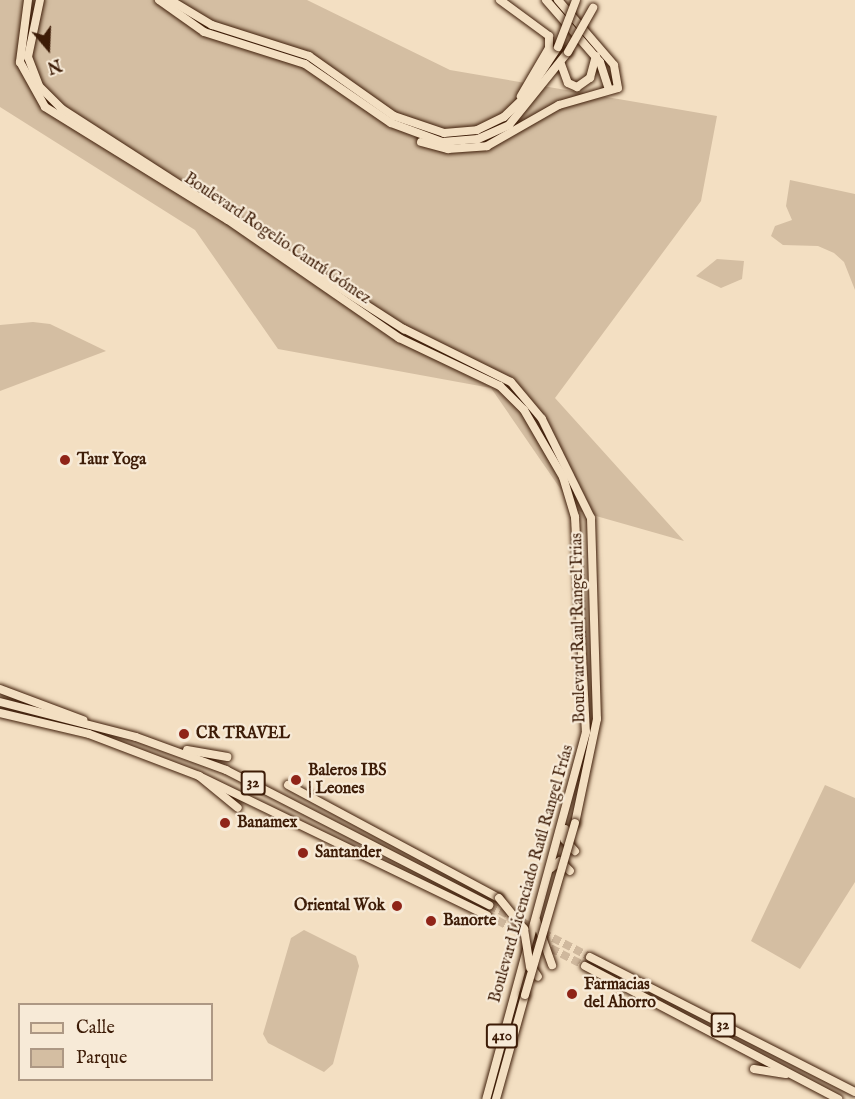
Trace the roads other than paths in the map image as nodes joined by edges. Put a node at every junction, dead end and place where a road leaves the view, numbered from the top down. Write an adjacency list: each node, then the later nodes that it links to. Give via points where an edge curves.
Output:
1 (28, 0): 16 (main road, Boulevard Rogelio Cantú Gómez / 410, via 20,62 33,91 51,111 228,220 399,338 500,386 524,410)
2 (40, 0): 15 (main road, Boulevard Rogelio Cantú Gómez / 410, via 28,57 39,86 62,109 404,329 511,382 530,400)
3 (159, 0): 14 (main road, via 204,32 305,64)
4 (171, 0): 13 (main road, via 212,25 309,56 416,127 444,133 477,130)
5 (500, 0): 13 (main road, via 540,25 550,42)
6 (546, 0): 10 (main road)
7 (558, 0): 12 (main road, via 617,70 618,88)
8 (576, 0): 13 (main road, bridge, via 558,48)
9 (594, 4): 11 (main road, bridge)
10 (596, 56): 11 (main road, via 591,78 577,87 568,82); 12 (main road)
11 (561, 64): 14 (main road, via 522,115 495,133 442,142)
12 (609, 89): 14 (main road, via 559,105 508,138 469,150 430,146 400,134)
13 (518, 106)
14 (391, 123)
15 (573, 471): 29 (main road, Boulevard Raul Rangel Frias / 410, via 591,518 597,719)
16 (563, 477): 27 (main road, Boulevard Licenciado Raúl Rangel Frías / 410, via 575,517 586,725)
17 (0, 689): 21 (main road, via 60,708)
18 (0, 702): 21 (main road, 32)
19 (0, 713): 22 (main road, 32)
20 (0, 719): 22 (main road)
21 (86, 723): 23 (main road, 32)
22 (69, 729): 25 (main road, 32)
23 (174, 749): 24 (main road); 33 (main road, 32, via 258,785)
24 (228, 757)
25 (199, 776): 28 (main road); 34 (main road, 32)
26 (288, 785): 41 (main road, bridge, via 499,898 528,941)
27 (569, 801): 30 (main road, via 564,837); 31 (main road, Boulevard Licenciado Raúl Rangel Frías / 410)
28 (238, 808)
29 (575, 823): 41 (main road, Boulevard Licenciado Raúl Rangel Frías / 410, bridge)
30 (575, 851)
31 (550, 868): 32 (main road, via 560,861); 35 (main road, Boulevard Licenciado Raúl Rangel Frías / 410)
32 (570, 871)
33 (489, 905)
34 (487, 915)
35 (536, 916): 37 (main road, via 538,935); 39 (main road, Boulevard Licenciado Raúl Rangel Frías / 410)
36 (590, 957): 44 (main road, 32)
37 (552, 966)
38 (585, 966): 43 (main road, 32)
39 (519, 974): 40 (main road, via 528,965); 45 (main road, Boulevard Licenciado Raúl Rangel Frías / 410)
40 (538, 977)
41 (525, 995): 46 (main road, Boulevard Licenciado Raúl Rangel Frías / 410)
42 (754, 1069): 43 (main road)
43 (793, 1075): 47 (main road, 32)
44 (855, 1092)
45 (486, 1099)
46 (496, 1099)
47 (838, 1099)

